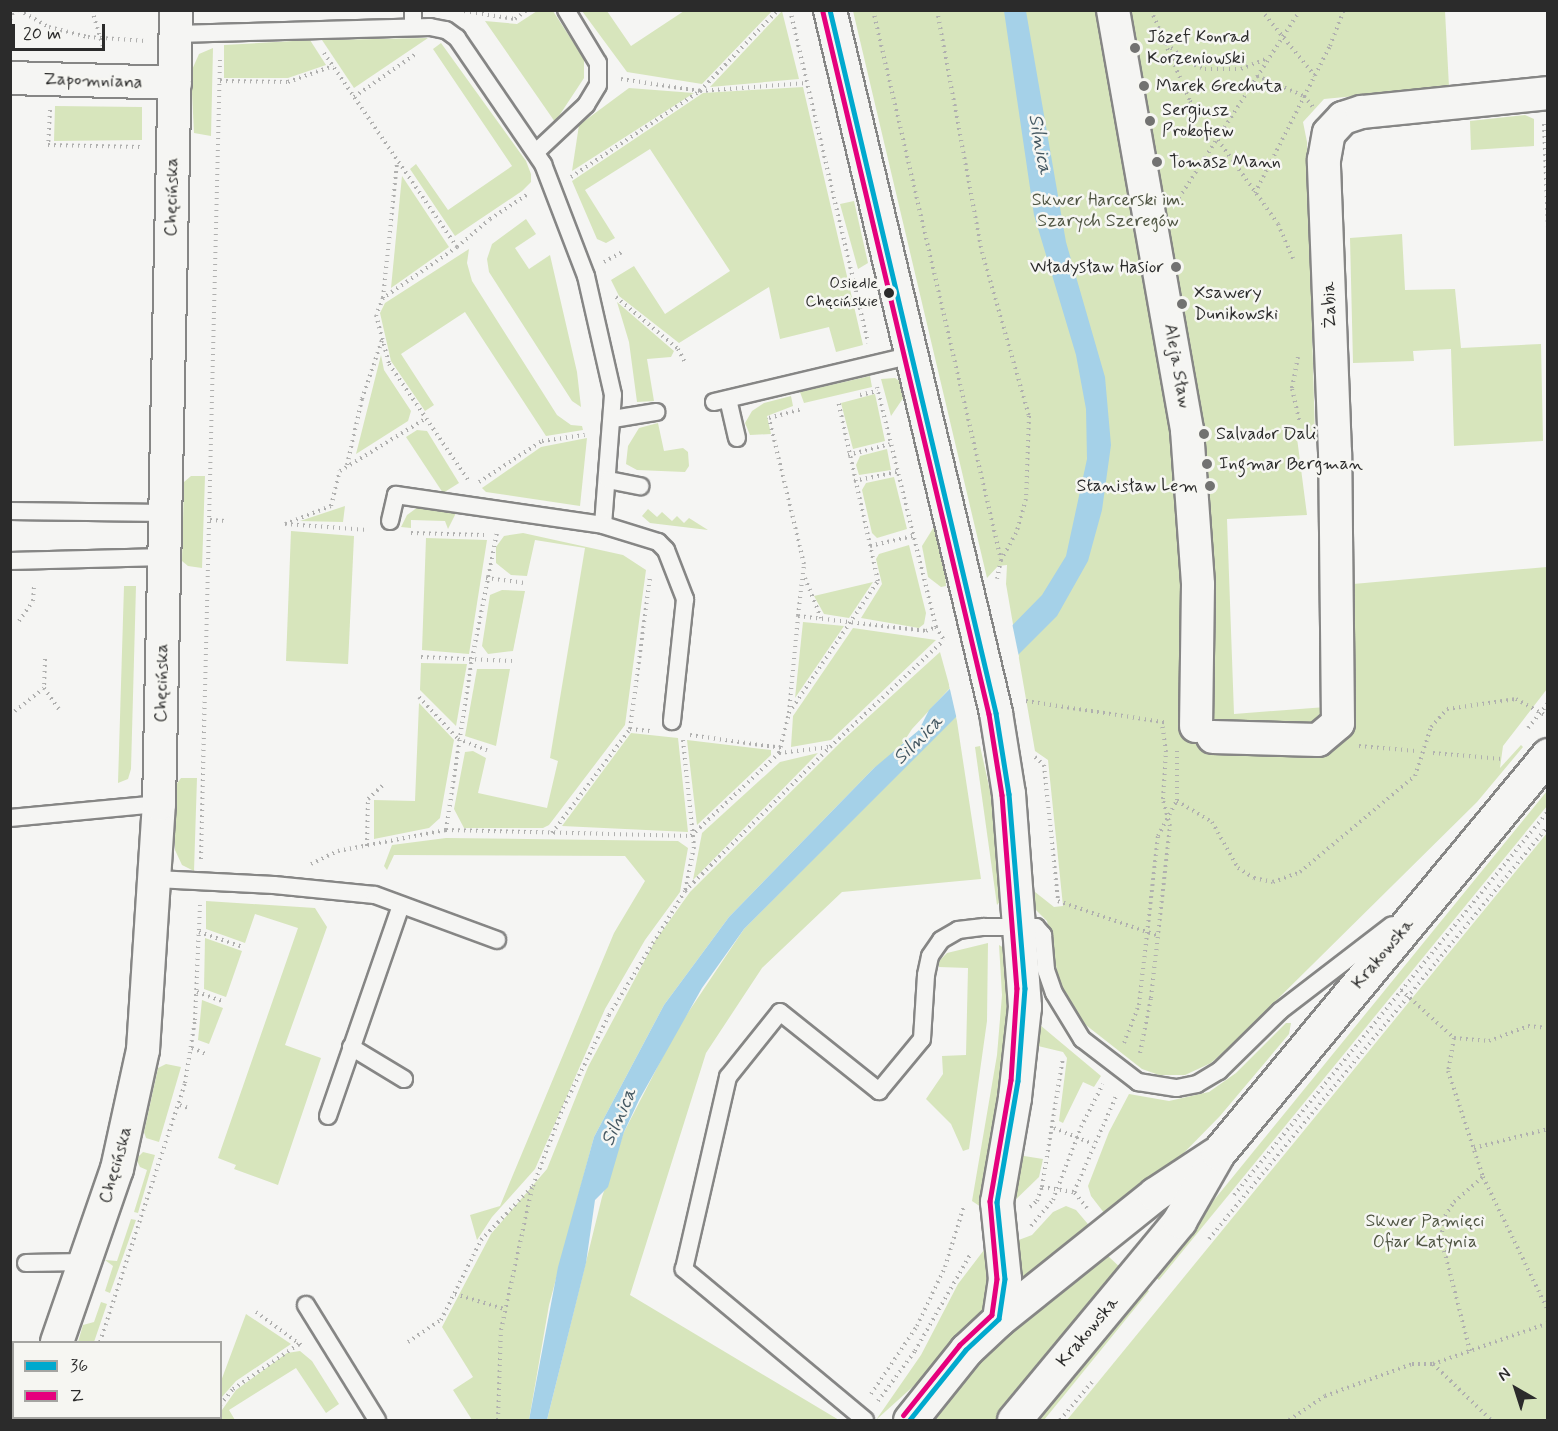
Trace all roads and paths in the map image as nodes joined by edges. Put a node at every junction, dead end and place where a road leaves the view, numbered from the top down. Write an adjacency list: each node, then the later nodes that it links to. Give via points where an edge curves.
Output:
1 (14, 10): 18 (path)
2 (19, 10): 24 (path, via 49,27)
3 (92, 10): 24 (path)
4 (460, 10): 5 (path, via 515,19)
5 (528, 10)
6 (566, 10): 28 (lane, via 594,56)
7 (778, 10): 36 (path)
8 (790, 10): 35 (path)
9 (873, 10): 94 (path)
10 (937, 10): 94 (path, via 982,252 1029,416 1026,499 1016,533)
11 (1113, 10): 50 (street, Aleja Sław)
12 (1151, 10): 25 (path)
13 (1261, 10): 23 (path)
14 (1300, 10): 23 (path)
15 (1344, 10): 30 (path)
16 (837, 12): 62 (street)
17 (413, 19): 20 (lane); 21 (lane)
18 (10, 20)
19 (168, 29): 22 (lane); 24 (path); 34 (street, Chęcińska)
20 (308, 29): 22 (lane); 27 (path)
21 (448, 32): 38 (path); 43 (lane, via 460,43)
22 (221, 33): 33 (path)
23 (1282, 37): 26 (path); 30 (path)
24 (102, 39)
25 (1161, 39): 26 (path, via 1189,63 1205,69 1241,69); 41 (path, via 1190,101)
26 (1269, 58): 29 (path)
27 (333, 66): 33 (path, via 288,82); 38 (path)
28 (599, 76): 36 (path); 43 (lane, via 586,105)
29 (1257, 76): 37 (path); 41 (path)
30 (1315, 76): 37 (path)
31 (10, 78): 32 (street, Zapomniana)
32 (51, 79): 34 (street, Zapomniana); 42 (path, via 48,145)
33 (220, 81): 85 (path)
34 (175, 83): 84 (street, Chęcińska)
35 (807, 83): 36 (path); 61 (path)
36 (700, 91): 46 (path)
37 (1304, 96): 40 (path); 48 (path)
38 (354, 97): 44 (path)
39 (1546, 105): 49 (path); 123 (street, Żabia, via 1362,112 1337,122 1326,142 1338,723 1318,740)
40 (1313, 106)
41 (1216, 140): 48 (path); 50 (path)
42 (151, 147)
43 (536, 152): 46 (lane)
44 (398, 161): 51 (path); 58 (path)
45 (567, 171): 46 (path)
46 (559, 180): 47 (path); 51 (path, via 490,219); 71 (lane, via 611,374)
47 (568, 185)
48 (1255, 193): 55 (path, via 1282,229)
49 (1548, 228)
50 (1154, 237): 123 (street, Aleja Sław, via 1187,430 1198,585)
51 (457, 248): 58 (path)
52 (624, 251): 54 (path)
53 (597, 254): 54 (path)
54 (601, 264): 56 (path)
55 (1295, 265)
56 (604, 273)
57 (611, 290): 63 (path, via 678,348)
58 (383, 298): 59 (path, via 376,315)
59 (382, 339): 70 (path, via 389,364); 76 (path, via 362,399)
60 (1300, 349): 72 (path, via 1292,389)
61 (870, 352)
62 (913, 355): 73 (lane, via 721,401); 115 (street, via 979,641)
63 (686, 364)
64 (876, 380): 65 (path)
65 (878, 391): 66 (path); 74 (path)
66 (857, 396)
67 (846, 398): 75 (path, via 836,400)
68 (812, 406): 97 (path, via 769,418)
69 (656, 412): 71 (lane)
70 (425, 419): 71 (path, via 472,486 542,441); 76 (path)
71 (613, 425): 78 (lane)
72 (1302, 427)
73 (736, 438)
74 (890, 444): 75 (path); 77 (path)
75 (848, 455): 79 (path)
76 (347, 466): 88 (path, via 340,471 331,506 285,524)
77 (897, 472): 79 (path); 91 (path)
78 (608, 480): 80 (lane); 87 (lane)
79 (854, 481): 92 (path)
80 (640, 486)
81 (463, 503): 83 (lane); 88 (lane, via 396,495); 89 (path)
82 (10, 511): 84 (lane)
83 (509, 511): 87 (lane); 90 (path, via 506,525)
84 (165, 513): 93 (street, Chęcińska)
85 (210, 520): 86 (path); 147 (path)
86 (226, 521)
87 (603, 525): 121 (lane, via 658,542 682,585 685,606)
88 (390, 528): 89 (path)
89 (449, 534): 90 (path)
90 (494, 535): 98 (path)
91 (913, 536): 92 (path); 105 (path, via 936,627 926,631)
92 (870, 546): 105 (path, via 878,581)
93 (165, 557): 95 (lane); 137 (street, Chęcińska)
94 (1001, 560): 101 (path)
95 (10, 561)
96 (650, 566): 122 (path)
97 (804, 574): 102 (path); 103 (path)
98 (486, 578): 100 (path); 109 (path)
99 (34, 583): 104 (path, via 33,602)
100 (526, 583)
101 (995, 586)
102 (798, 616): 103 (path); 117 (path)
103 (821, 619): 105 (path)
104 (19, 621)
105 (852, 622): 117 (path)
106 (944, 640): 127 (path)
107 (421, 657): 109 (path)
108 (45, 659): 111 (path)
109 (472, 659): 110 (path); 125 (path)
110 (512, 660)
111 (44, 688): 114 (path); 118 (path)
112 (419, 697): 125 (path)
113 (1548, 703): 116 (path)
114 (61, 711)
115 (1009, 712): 120 (path, via 1019,700); 152 (street, via 1009,794)
116 (1541, 712): 119 (path); 124 (path); 136 (path, via 1516,699 1447,709 1431,727 1415,776 1300,872 1273,882 1254,878 1238,868 1212,822)
117 (789, 713): 129 (path)
118 (10, 715)
119 (1548, 717)
120 (1162, 722): 123 (path); 139 (path, via 1166,752 1163,799)
121 (667, 726): 122 (path)
122 (630, 729): 143 (path)
123 (1195, 729): 136 (path)
124 (1522, 734)
125 (458, 739): 128 (path); 142 (path)
126 (1356, 746): 130 (path)
127 (830, 747): 129 (path); 149 (path)
128 (487, 750)
129 (780, 750): 144 (path); 144 (path, via 682,734)
130 (1416, 751)
131 (1508, 751): 133 (path, via 1502,759)
132 (1030, 753): 154 (path, via 1044,765 1058,901)
133 (1432, 753)
134 (1548, 755): 150 (street, Krakowska)
135 (384, 784): 145 (path, via 368,799)
136 (1177, 801): 139 (path)
137 (159, 804): 140 (lane); 146 (street, Chęcińska)
138 (1548, 811): 158 (path)
139 (1168, 815): 154 (path, via 1158,836); 155 (path, via 1170,826)
140 (10, 818)
141 (1548, 826): 160 (path)
142 (446, 830): 143 (path); 145 (path)
143 (551, 833): 144 (path)
144 (691, 836): 149 (path, via 694,848)
145 (367, 846): 148 (path, via 338,851)
146 (156, 879): 147 (lane); 194 (street, Chęcińska, via 137,1089 117,1168)
147 (201, 882): 148 (lane); 153 (path)
148 (274, 885): 151 (lane, via 375,895)
149 (685, 891): 183 (path, via 609,1015 563,1108)
150 (1433, 894): 152 (lane, via 1280,1011 1219,1071 1197,1084 1177,1089 1138,1082 1092,1049 1074,1029 1054,993 1041,930); 181 (street, Krakowska)
151 (400, 905): 156 (lane); 164 (lane)
152 (1022, 927): 200 (street, via 1023,1036 997,1202 1005,1279); 214 (lane, via 958,930 941,940 928,966 922,1039 879,1091 780,1012 728,1077 684,1269)
153 (199, 932): 157 (path); 159 (path)
154 (1147, 932): 155 (path); 167 (path, via 1139,1005)
155 (1156, 935): 169 (path, via 1146,1029)
156 (497, 940)
157 (243, 947)
158 (1401, 990): 160 (path); 188 (path)
159 (197, 992): 161 (path); 165 (path)
160 (1408, 996): 163 (path); 192 (path)
161 (224, 1002)
162 (1548, 1028): 163 (path, via 1514,1029 1489,1041)
163 (1454, 1038): 180 (path, via 1448,1071)
164 (351, 1047): 171 (lane); 175 (lane)
165 (192, 1048): 166 (path); 173 (path)
166 (206, 1054)
167 (1119, 1054)
168 (1063, 1058): 176 (path)
169 (1137, 1059)
170 (1106, 1078): 178 (path)
171 (404, 1079)
172 (1120, 1088): 179 (path)
173 (180, 1105): 174 (path); 205 (path)
174 (188, 1108)
175 (328, 1116)
176 (1054, 1128): 178 (path); 184 (path)
177 (1548, 1129): 180 (path)
178 (1077, 1138): 179 (path); 185 (path)
179 (1093, 1144): 186 (path)
180 (1474, 1148): 182 (path)
181 (1218, 1153): 200 (street, Krakowska, via 1155,1194); 216 (street, Krakowska, via 1179,1221)
182 (1483, 1177): 199 (path); 208 (path, via 1454,1202 1445,1216 1441,1238)
183 (533, 1186): 196 (path, via 481,1240); 198 (path)
184 (1042, 1187): 185 (path); 189 (path, via 1037,1201)
185 (1057, 1190): 186 (path); 191 (path, via 1046,1212)
186 (1074, 1192): 190 (path)
187 (967, 1197): 214 (path, via 945,1267 912,1335 870,1395)
188 (1231, 1198)
189 (1022, 1212)
190 (1094, 1216)
191 (1024, 1230)
192 (1203, 1245)
193 (972, 1251): 214 (path, via 915,1351)
194 (85, 1262): 195 (lane); 204 (street, Chęcińska)
195 (26, 1263)
196 (455, 1294): 198 (path); 206 (path, via 441,1320)
197 (306, 1305): 212 (lane)
198 (504, 1310): 213 (path)
199 (1548, 1311)
200 (999, 1319): 215 (street, Krakowska, via 966,1350)
201 (1548, 1323): 202 (path)
202 (1539, 1326): 203 (path); 208 (path)
203 (1548, 1329)
204 (57, 1341)
205 (100, 1341)
206 (408, 1342)
207 (299, 1344): 211 (path, via 233,1389)
208 (1470, 1351): 209 (path)
209 (1433, 1364): 218 (path, via 1412,1364 1324,1396); 219 (path)
210 (1098, 1374): 217 (path)
211 (222, 1403)
212 (377, 1420)
213 (498, 1420)
214 (864, 1420)
215 (910, 1420)
216 (1014, 1420)
217 (1060, 1420)
218 (1289, 1420)
219 (1491, 1420)

